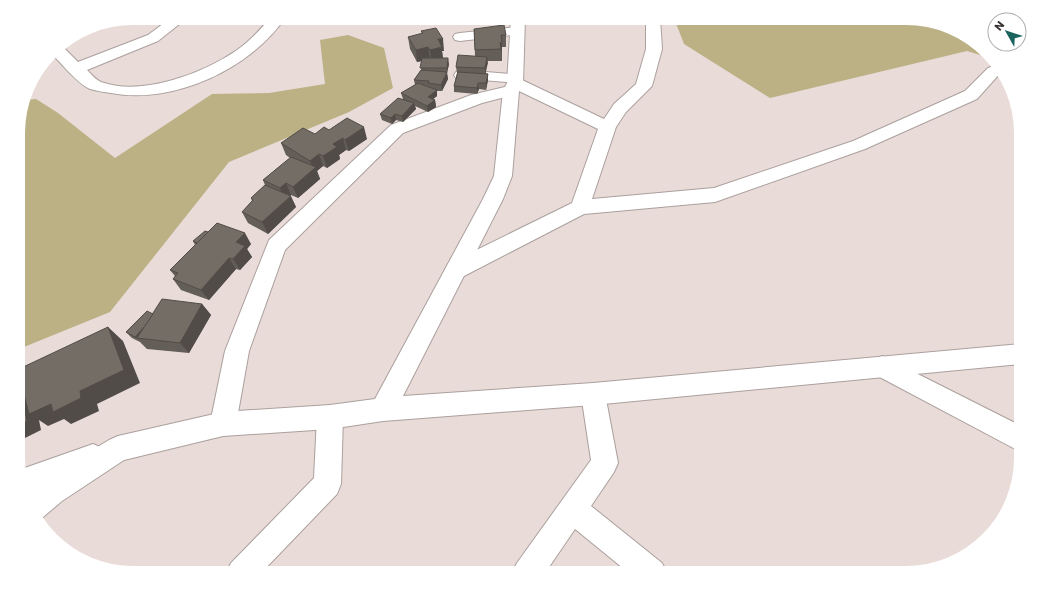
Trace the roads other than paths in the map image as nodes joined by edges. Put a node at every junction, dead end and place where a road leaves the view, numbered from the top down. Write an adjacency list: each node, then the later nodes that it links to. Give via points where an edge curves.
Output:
1 (171, 25): 7 (street, via 153,38)
2 (273, 25): 7 (street, via 240,56 214,72 167,87 129,91 96,86)
3 (518, 25): 5 (street); 10 (street)
4 (653, 25): 11 (street, via 654,49 644,86 620,108)
5 (460, 37)
6 (60, 54): 7 (street)
7 (76, 70)
8 (994, 70): 12 (street, via 971,95 859,145 715,195)
9 (462, 75): 10 (street)
10 (513, 84): 11 (street); 13 (street, via 503,176); 19 (street, via 397,129 276,246 237,351)
11 (607, 127): 12 (street)
12 (580, 206): 13 (street)
13 (456, 270): 17 (street)
14 (1014, 355): 15 (street)
15 (882, 367): 16 (street); 20 (street)
16 (593, 394): 17 (street); 24 (street, via 605,463)
17 (383, 409): 18 (street)
18 (330, 417): 19 (street); 25 (street, via 327,484)
19 (223, 424): 21 (street)
20 (1014, 436)
21 (118, 449): 22 (street); 23 (street, via 52,491)
22 (28, 480)
23 (36, 505)
24 (573, 509): 26 (street); 27 (street)
25 (247, 566)
26 (532, 566)
27 (643, 566)

